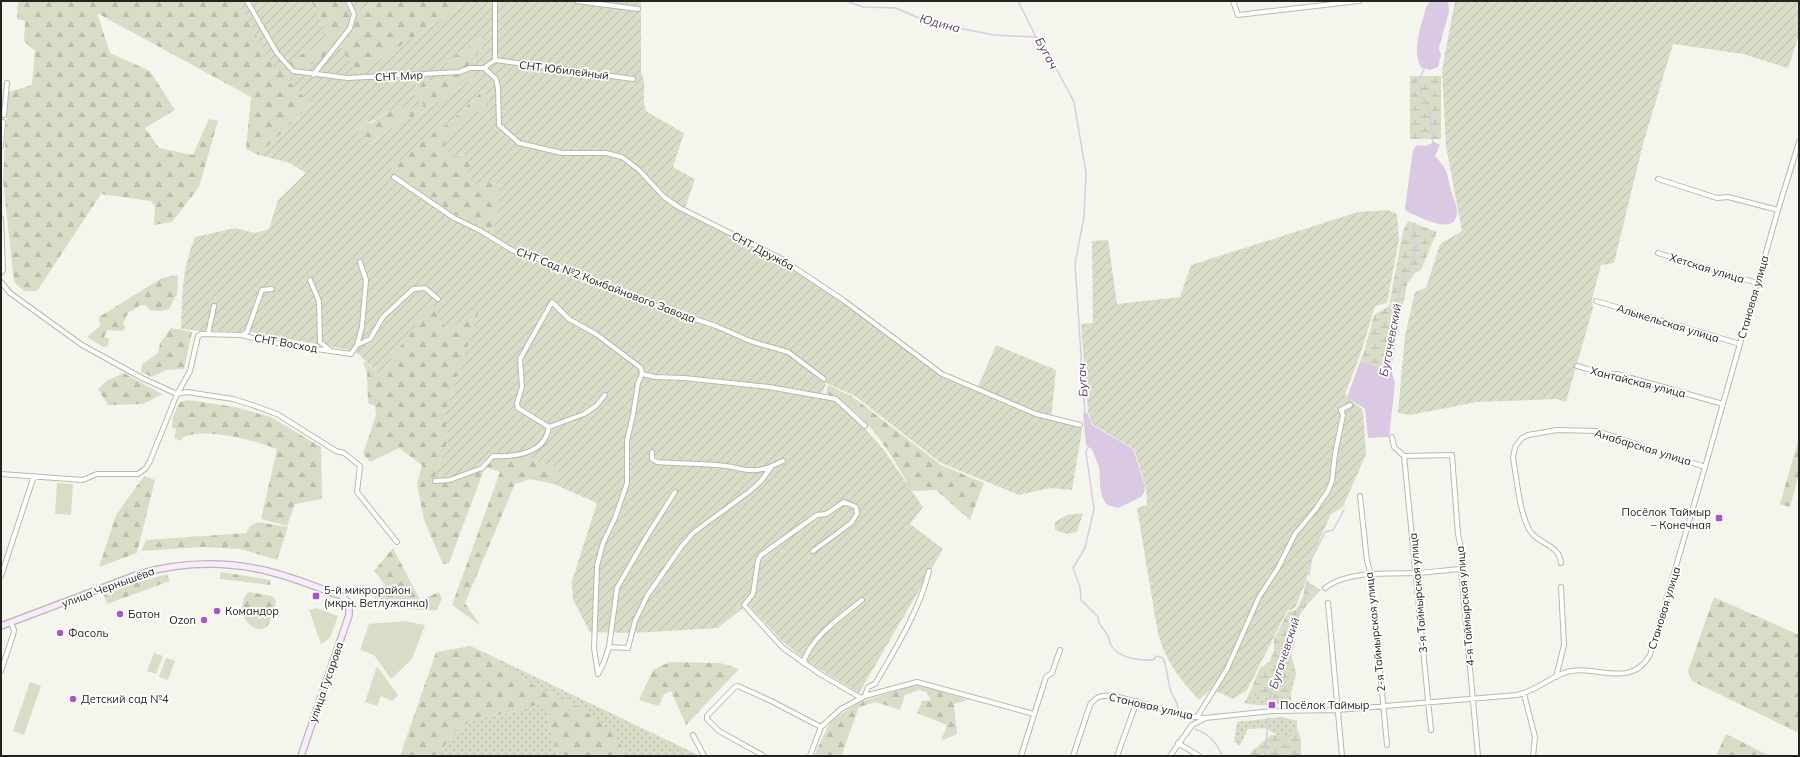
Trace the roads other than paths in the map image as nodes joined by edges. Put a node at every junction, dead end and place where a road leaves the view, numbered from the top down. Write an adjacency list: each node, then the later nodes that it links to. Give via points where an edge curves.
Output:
1 (247, 1): 10 (street, СНТ Мир, via 277,53 293,71)
2 (348, 1): 10 (street, via 354,14 350,28)
3 (495, 1): 8 (street)
4 (577, 1): 7 (street)
5 (1233, 1): 6 (street, via 1238,15)
6 (1359, 1)
7 (638, 10)
8 (495, 60): 9 (street); 11 (street, СНТ Юбилейный)
9 (484, 68): 10 (street, СНТ Мир, via 375,77); 43 (street, СНТ Дружба, via 496,79 499,126 519,143 562,153 606,153 622,157 639,170 664,197 680,208 780,258 843,300 942,374 1036,414)
10 (313, 75)
11 (633, 79)
12 (7, 83): 13 (street)
13 (4, 115)
14 (3, 122): 16 (street)
15 (1799, 142): 19 (street, Становая улица)
16 (1, 146)
17 (394, 177): 38 (street, СНТ Сад №2 Комбайнового Завода, via 454,218 512,250 566,269 641,301 716,326 750,341 788,352)
18 (1658, 178): 19 (street, via 1717,198 1728,196)
19 (1778, 210): 26 (street, Становая улица)
20 (1, 219): 23 (street)
21 (1658, 253): 26 (street, Хетская улица)
22 (360, 262): 34 (street, via 366,280 362,327)
23 (1, 273)
24 (310, 280): 35 (street, СНТ Восход, via 319,301 320,342)
25 (1, 282): 39 (street, via 10,293 82,345)
26 (1757, 283): 33 (street, Становая улица)
27 (272, 289): 32 (street, СНТ Восход, via 262,290 247,332)
28 (438, 299): 34 (street, СНТ Восход, via 425,288 413,289 383,317 370,339)
29 (1596, 302): 33 (street, Алыкельская улица)
30 (214, 306): 31 (street)
31 (208, 334): 32 (street, СНТ Восход); 39 (street, via 201,334 197,341 190,371)
32 (241, 335): 35 (street, СНТ Восход)
33 (1740, 344): 41 (street, Становая улица)
34 (357, 345): 35 (street, СНТ Восход, via 351,354)
35 (331, 351)
36 (1577, 366): 41 (street, Хантайская улица, via 1609,375 1617,374)
37 (642, 374): 44 (street, via 769,387 836,399); 45 (street, via 641,368 596,334 569,319 552,302 520,359 522,387 517,403 518,408); 72 (street, via 627,441 627,484 603,543 597,566 594,648 598,674)
38 (824, 379)
39 (177, 394): 53 (street, via 150,461 142,473 97,474 82,480); 57 (street, via 187,392 233,399 252,405 276,414 336,451 344,453 360,466 357,492)
40 (605, 396): 45 (street, via 584,414)
41 (1723, 404): 51 (street, Становая улица)
42 (1350, 405): 86 (street, via 1341,410 1343,415 1328,491 1295,534 1278,568 1259,597 1228,669)
43 (1080, 425)
44 (865, 426)
45 (549, 427): 54 (street, via 545,441 534,450 511,457 493,456 482,468 450,480)
46 (1392, 436): 48 (street, via 1394,447)
47 (652, 452): 50 (street, via 652,459 657,462 726,466 749,471 761,471)
48 (1404, 456): 60 (street, 4-я Таймырская улица, via 1452,455 1458,534 1462,553); 62 (street, 3-я Таймырская улица)
49 (783, 461): 50 (street)
50 (772, 466): 72 (street, via 761,481 702,525 681,547 646,596 635,621 628,648)
51 (1705, 467): 59 (street, Анабарская улица, via 1597,431 1557,430 1522,438 1515,447 1512,458 1523,509 1531,532 1557,552 1561,557); 76 (street, Становая улица, via 1650,655 1646,661 1636,669 1623,674 1575,671)
52 (1, 474): 53 (street)
53 (34, 476): 64 (street)
54 (435, 480)
55 (675, 492): 72 (street, via 617,588)
56 (1360, 496): 63 (street, 2-я Таймырская улица, via 1367,561)
57 (397, 542)
58 (813, 551): 74 (street, via 852,523 857,514 856,507 844,502 826,514 817,515 761,555 752,594 744,605 783,648)
59 (1561, 563)
60 (1461, 569): 62 (street); 79 (street, 4-я Таймырская улица)
61 (929, 570): 78 (street, via 905,631 875,684 868,687)
62 (1416, 573): 63 (street); 81 (street, 3-я Таймырская улица)
63 (1371, 575): 66 (street, via 1344,579); 82 (street, 2-я Таймырская улица)
64 (1, 576)
65 (1562, 586): 76 (street, via 1564,645)
66 (1325, 588)
67 (862, 600): 74 (street, via 834,622 807,650)
68 (1328, 603): 83 (street)
69 (350, 608): 70 (street, улица Чернышёва, via 349,602 342,596 259,569 236,565 185,564 139,574); 94 (street, улица Гусарова)
70 (11, 622): 71 (street, улица Чернышёва); 75 (street, via 13,635)
71 (1, 626)
72 (609, 647)
73 (1060, 650): 84 (street, via 1052,672 1046,677)
74 (803, 663): 78 (street)
75 (1, 671)
76 (1556, 677): 77 (street, Становая улица, via 1536,690)
77 (1524, 694): 79 (street, Становая улица); 105 (street, via 1535,737)
78 (863, 697): 84 (street, via 917,682); 89 (street, via 841,708)
79 (1473, 699): 81 (street, Становая улица); 104 (street, 4-я Таймырская улица)
80 (1138, 702): 85 (street, Становая улица); 99 (street, Становая улица, via 1103,695 1094,699); 100 (street)
81 (1428, 703): 82 (street, Становая улица); 90 (street, 3-я Таймырская улица)
82 (1382, 707): 83 (street, Становая улица); 93 (street, 2-я Таймырская улица)
83 (1337, 710): 87 (street, Становая улица, via 1273,711); 103 (street)
84 (1034, 714): 98 (street)
85 (1188, 716): 86 (street, Становая улица); 88 (street, via 1192,718)
86 (1197, 718): 87 (street, Становая улица)
87 (1205, 718): 88 (street)
88 (1192, 725): 92 (street)
89 (821, 727): 96 (street, via 738,686 707,716 707,719 719,731); 97 (street)
90 (1431, 730)
91 (693, 735): 95 (street)
92 (1178, 743): 101 (street); 102 (street)
93 (1387, 745)
94 (301, 756)
95 (704, 756)
96 (764, 756)
97 (810, 756)
98 (1021, 756)
99 (1073, 756)
100 (1117, 756)
101 (1170, 756)
102 (1199, 756)
103 (1342, 756)
104 (1478, 756)
105 (1533, 756)

